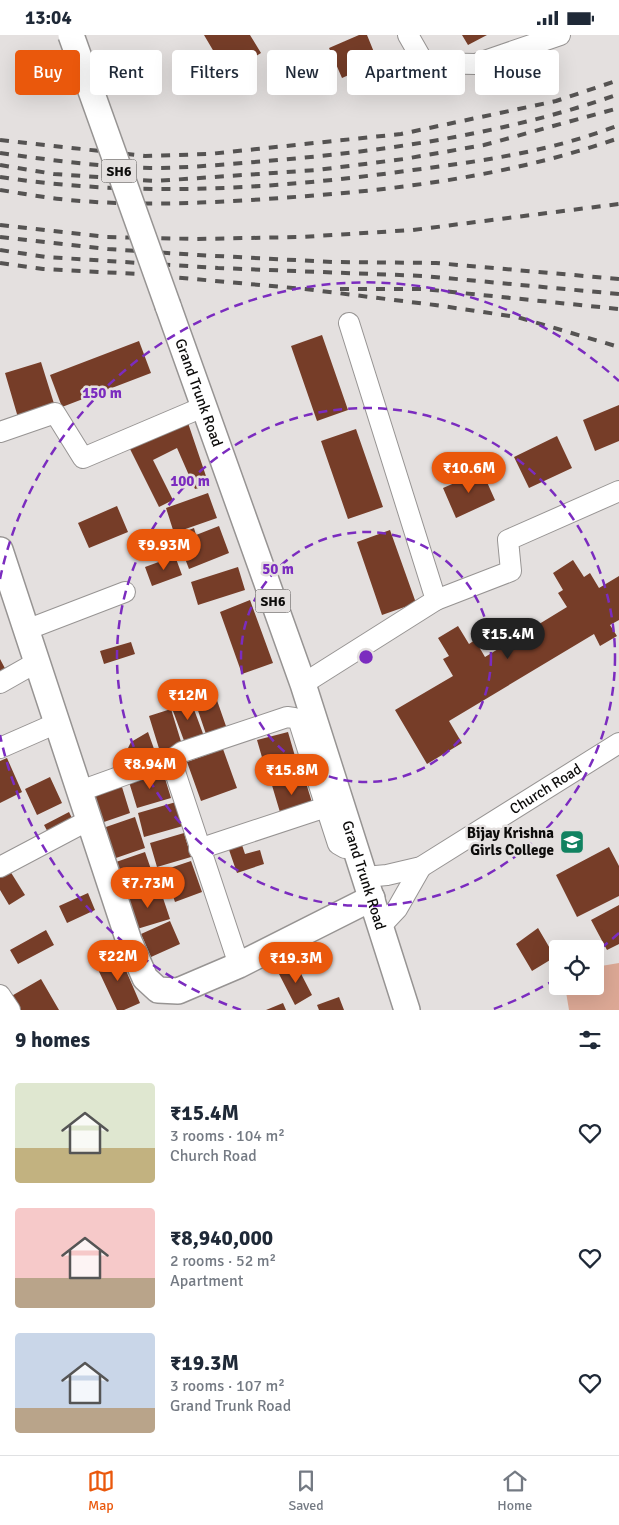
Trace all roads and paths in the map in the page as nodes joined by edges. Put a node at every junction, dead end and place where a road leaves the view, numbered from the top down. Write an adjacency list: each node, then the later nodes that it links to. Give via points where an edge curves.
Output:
1 (71, 35): 5 (main road, Grand Trunk Road / SH6, bridge)
2 (408, 35): 3 (street, via 424,63 476,64)
3 (560, 35)
4 (349, 323): 10 (street)
5 (203, 407): 6 (street, via 84,457 55,413); 14 (main road, Grand Trunk Road / SH6)
6 (0, 432)
7 (619, 491): 10 (street, via 508,540 512,571)
8 (0, 550): 11 (main road)
9 (125, 593): 11 (street)
10 (436, 600): 14 (street)
11 (26, 630): 12 (main road)
12 (37, 662): 13 (street); 15 (main road)
13 (0, 683)
14 (303, 684): 22 (main road, Grand Trunk Road / SH6)
15 (57, 723): 17 (street); 19 (main road)
16 (619, 743): 25 (street, Church Road)
17 (0, 748)
18 (166, 760): 19 (street)
19 (80, 791): 21 (main road)
20 (326, 807): 22 (street, via 338,844 345,848); 23 (street); 23 (street, via 299,722 287,717 191,749 174,758 173,766)
21 (89, 820): 24 (street); 28 (main road, via 129,941 145,978 158,990 178,991)
22 (356, 845): 26 (main road, Grand Trunk Road / SH6)
23 (199, 849): 28 (street)
24 (0, 867)
25 (421, 867): 26 (street, via 387,875); 27 (street, via 397,909)
26 (368, 887): 27 (main road, Grand Trunk Road / SH6); 28 (main road)
27 (381, 926): 31 (main road, Grand Trunk Road / SH6)
28 (239, 965)
29 (0, 995): 30 (street)
30 (10, 1010)
31 (407, 1010)

